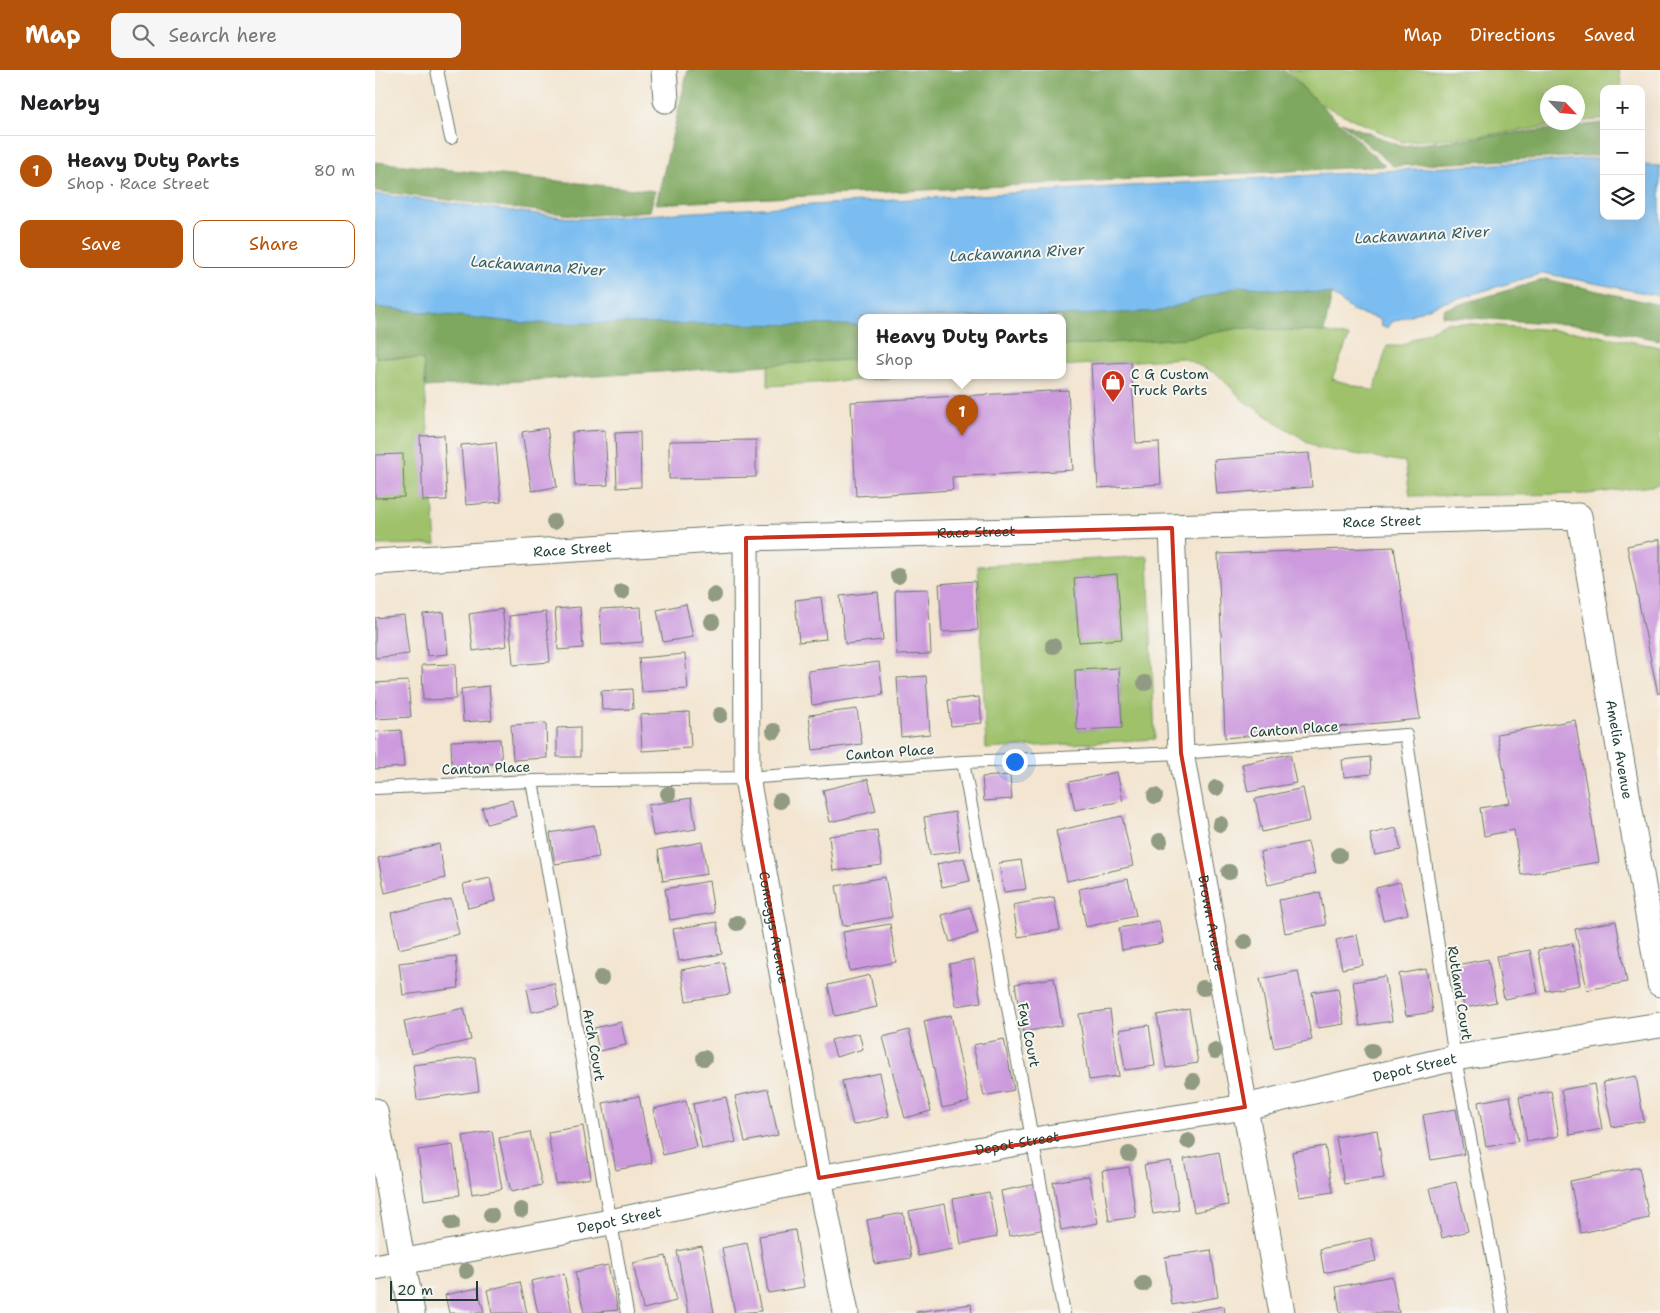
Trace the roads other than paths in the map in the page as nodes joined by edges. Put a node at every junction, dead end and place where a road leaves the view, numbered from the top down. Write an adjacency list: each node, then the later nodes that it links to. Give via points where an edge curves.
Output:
1 (437, 70): 4 (lane)
2 (664, 70): 3 (street)
3 (666, 100)
4 (451, 138)
5 (1579, 516): 6 (street, Race Street); 15 (street, Amelia Avenue)
6 (1172, 528): 7 (street, Race Street); 10 (street, Brown Avenue)
7 (747, 538): 8 (street, Race Street); 12 (street, Comegys Avenue)
8 (375, 562)
9 (1406, 735): 10 (lane, Canton Place); 17 (lane, Rutland Court)
10 (1181, 753): 11 (lane, Canton Place); 18 (street, Brown Avenue)
11 (963, 762): 12 (lane, Canton Place); 20 (lane, Fay Court)
12 (747, 778): 13 (lane, Canton Place); 21 (street, Comegys Avenue)
13 (532, 781): 14 (lane, Canton Place); 22 (lane, Arch Court)
14 (375, 788)
15 (1660, 984)
16 (1660, 1025): 17 (street, Depot Street)
17 (1455, 1058): 18 (street, Depot Street); 30 (lane, Rutland Court)
18 (1245, 1107): 20 (street, Depot Street); 29 (street, Brown Avenue)
19 (375, 1111): 23 (street)
20 (1034, 1140): 21 (street, Depot Street); 28 (lane, Fay Court)
21 (819, 1178): 22 (street, Depot Street); 27 (street, Comegys Avenue)
22 (610, 1222): 23 (street, Depot Street); 26 (lane, Arch Court)
23 (403, 1263): 24 (street, Depot Street); 25 (street)
24 (375, 1267)
25 (412, 1313)
26 (627, 1313)
27 (846, 1313)
28 (1064, 1313)
29 (1282, 1313)
30 (1503, 1313)

